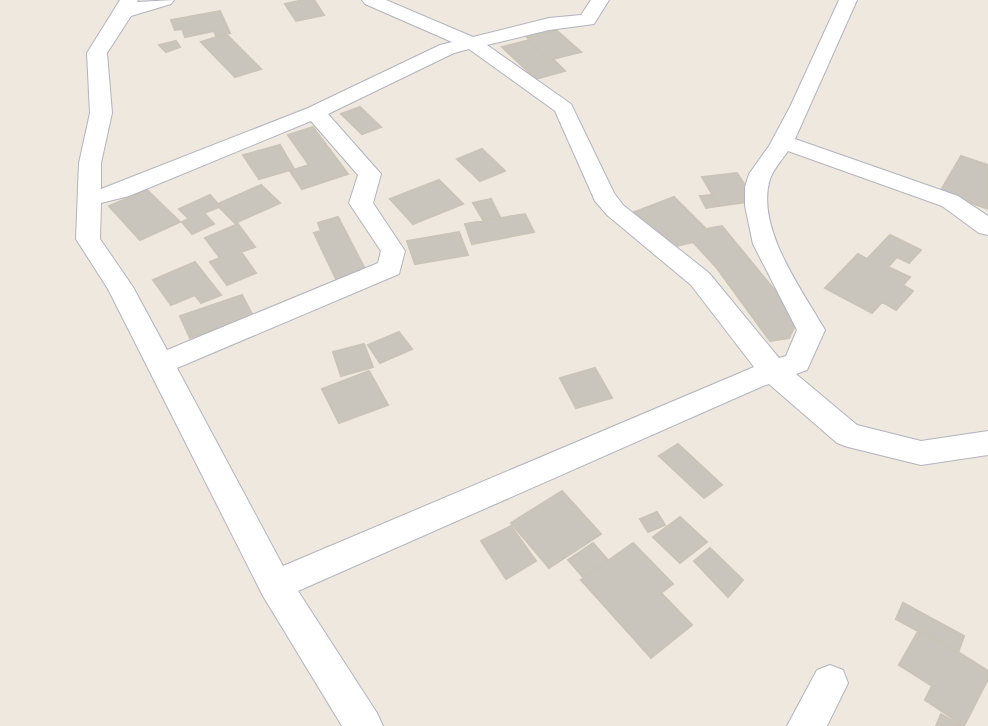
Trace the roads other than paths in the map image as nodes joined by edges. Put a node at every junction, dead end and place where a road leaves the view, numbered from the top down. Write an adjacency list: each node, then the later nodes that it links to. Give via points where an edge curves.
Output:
1 (165, 0): 5 (street)
2 (371, 0): 6 (street)
3 (600, 0): 6 (street, via 587,20 549,24)
4 (848, 0): 8 (street)
5 (127, 6): 9 (street, via 97,53 101,113 90,163)
6 (475, 45): 7 (street, via 447,50); 12 (street, via 564,108 603,196 701,279)
7 (315, 112): 9 (street, via 121,191); 11 (street, via 370,174 361,203 393,251 390,268)
8 (783, 142): 10 (street, via 950,201); 12 (street, via 763,168 757,187 760,227 811,330 797,363)
9 (89, 199): 11 (street, via 88,239)
10 (988, 227)
11 (160, 364): 14 (street)
12 (773, 371): 13 (street, via 848,435 921,453); 14 (street)
13 (988, 443)
14 (275, 585): 16 (street)
15 (830, 683): 17 (street)
16 (364, 726)
17 (806, 726)

